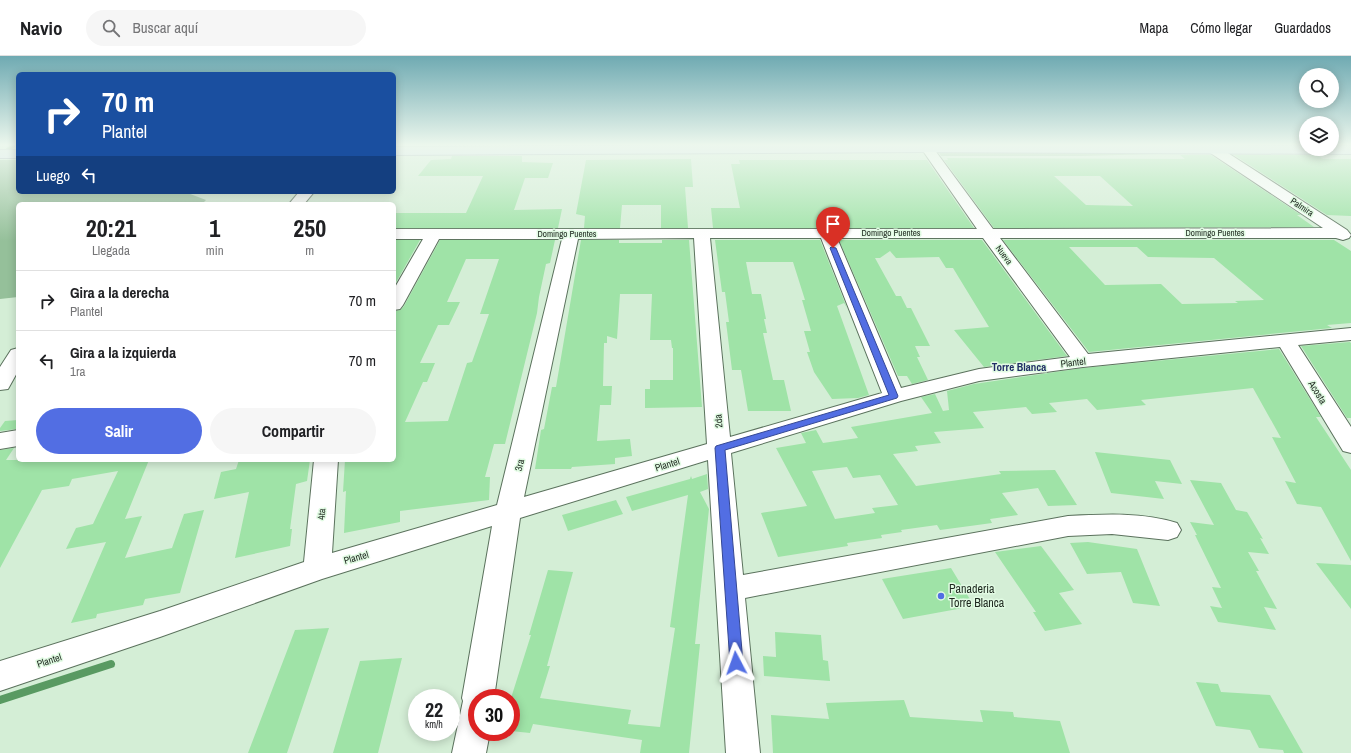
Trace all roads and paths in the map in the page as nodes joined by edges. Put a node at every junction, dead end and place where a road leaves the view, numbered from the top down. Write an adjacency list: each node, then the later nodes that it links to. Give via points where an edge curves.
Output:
1 (947, 177): 6 (street, Nueva)
2 (1257, 177): 5 (street, Palmira)
3 (305, 194): 4 (street)
4 (298, 202)
5 (1344, 231): 6 (street, Domingo Puentes)
6 (987, 232): 9 (street, Domingo Puentes); 16 (street, Nueva)
7 (571, 233): 8 (street, Domingo Puentes); 11 (street, Domingo Puentes); 24 (street, 3ra)
8 (702, 233): 9 (street, Domingo Puentes); 22 (street, 2da)
9 (827, 233): 18 (street)
10 (396, 234): 11 (street, Domingo Puentes)
11 (434, 234): 12 (street)
12 (396, 301)
13 (1351, 334): 14 (street, Plantel)
14 (1284, 340): 16 (street, Plantel); 21 (street, Acosta)
15 (16, 357): 17 (street)
16 (1083, 361): 18 (street, Plantel, via 979,374)
17 (0, 384)
18 (894, 396): 22 (street, Plantel)
19 (16, 438): 20 (street)
20 (0, 441)
21 (1351, 445)
22 (720, 448): 24 (street, Plantel); 27 (street, 2da)
23 (326, 462): 26 (street, 4ta)
24 (508, 512): 26 (street, Plantel); 29 (street, 3ra)
25 (1168, 530): 27 (street, via 1112,524 1068,526)
26 (317, 569): 28 (street, Plantel)
27 (731, 589): 32 (street, 2da)
28 (0, 676)
29 (479, 689)
30 (471, 741): 31 (street)
31 (469, 753)
32 (743, 753)

